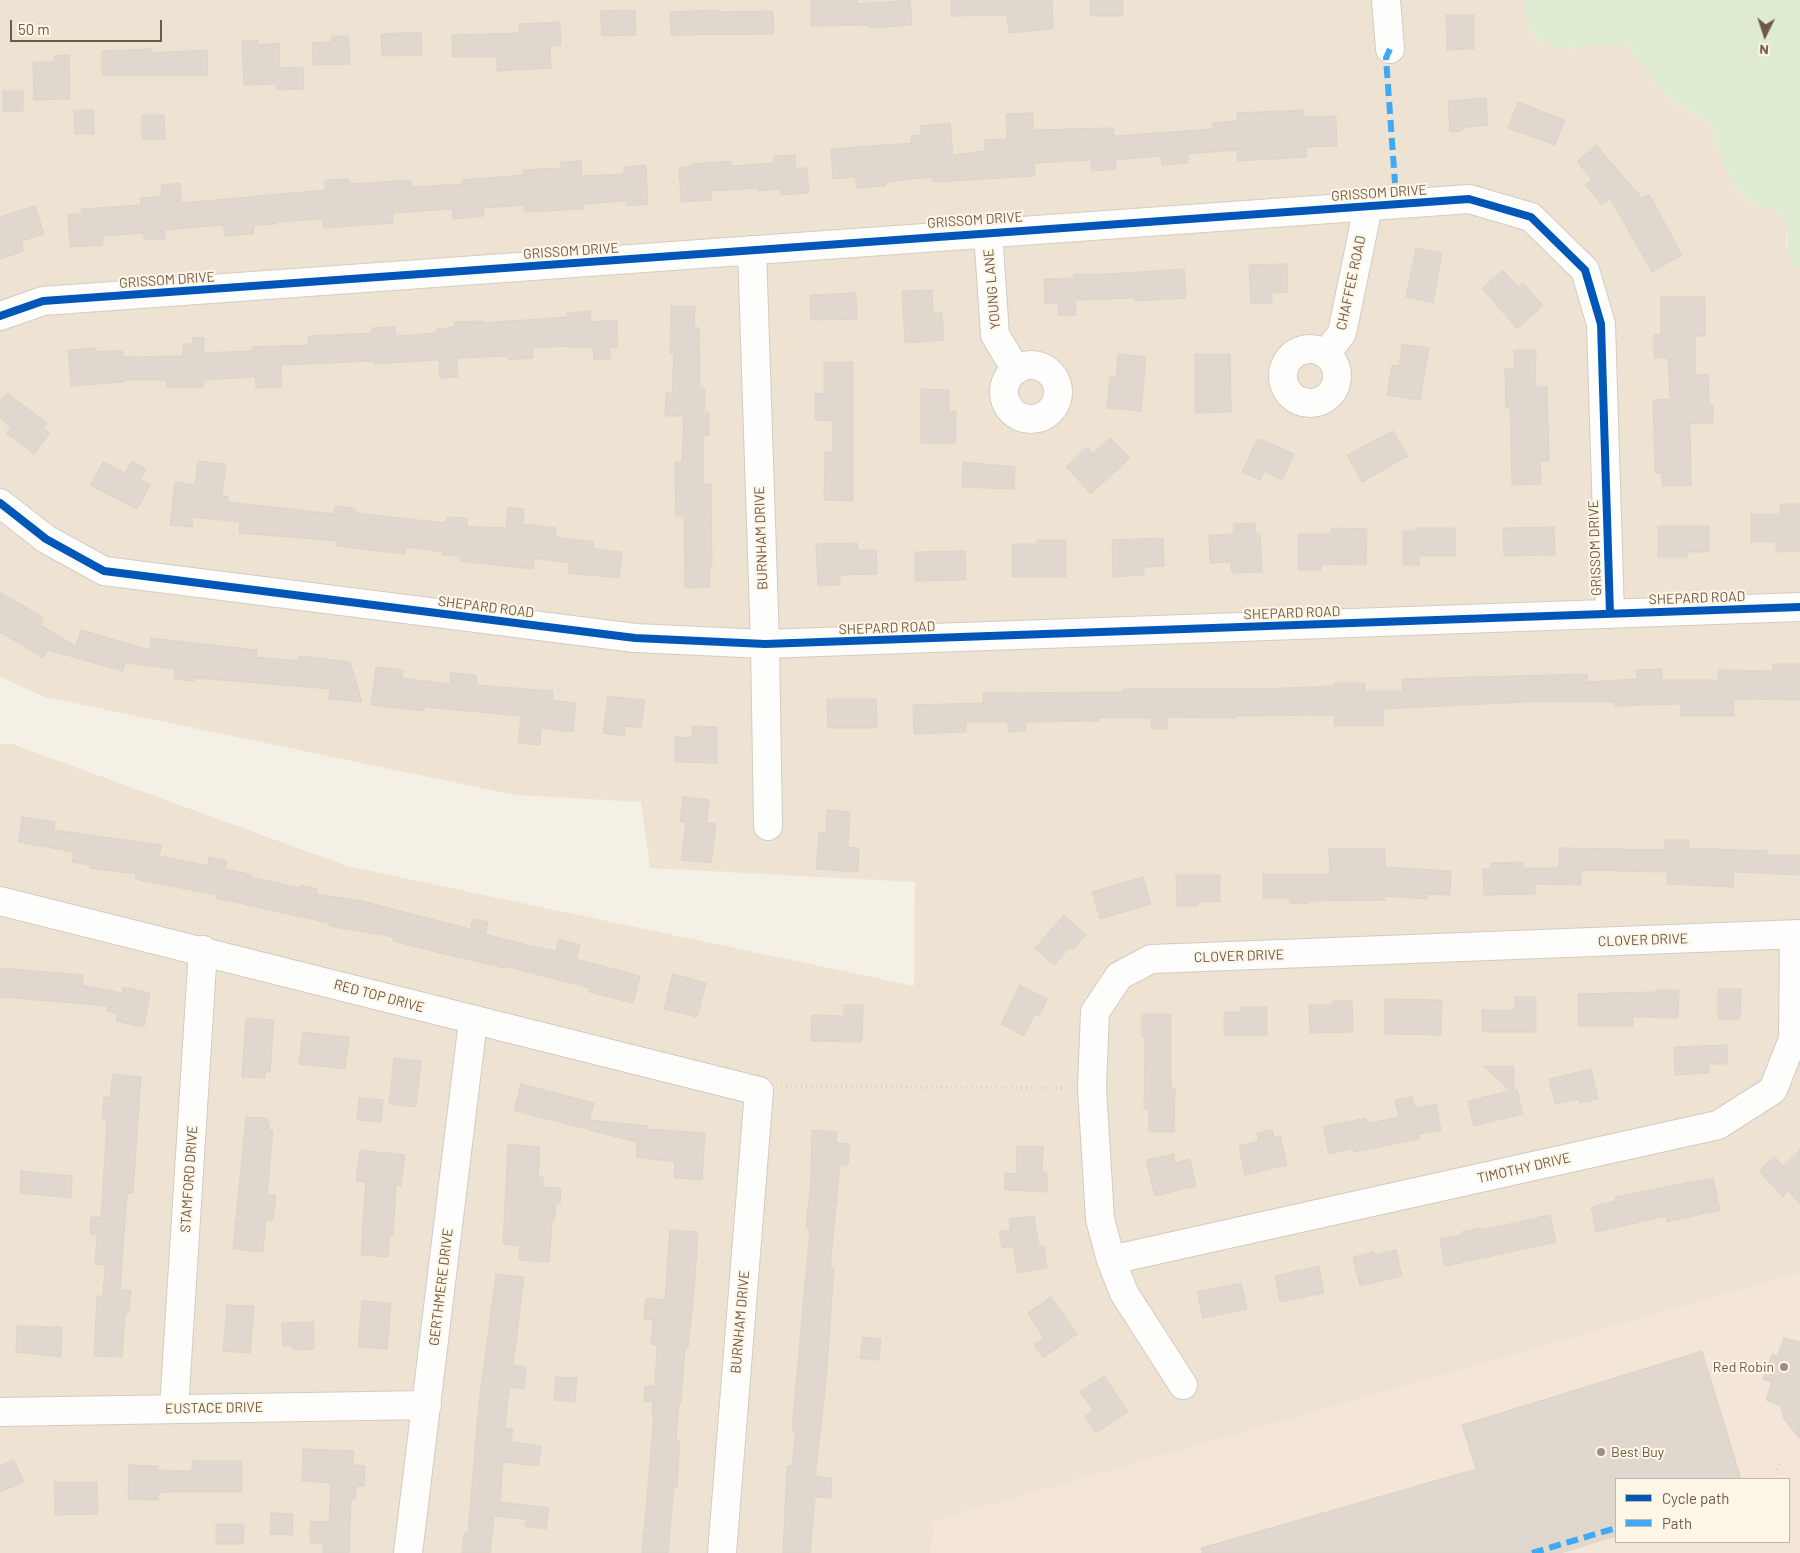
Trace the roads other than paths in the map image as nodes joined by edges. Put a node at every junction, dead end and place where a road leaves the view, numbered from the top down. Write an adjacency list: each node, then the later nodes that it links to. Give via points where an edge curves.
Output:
1 (1386, 0): 2 (street)
2 (1390, 49)
3 (1368, 207): 4 (street, GRISSOM DRIVE); 7 (street, CHAFFEE ROAD, via 1342,333); 11 (street, GRISSOM DRIVE, via 1478,201 1531,217 1585,270 1601,324)
4 (988, 232): 5 (street, GRISSOM DRIVE); 8 (street, YOUNG LANE, via 995,335)
5 (752, 250): 6 (street, GRISSOM DRIVE, via 43,301); 12 (street, BURNHAM DRIVE)
6 (0, 316)
7 (1326, 354)
8 (1016, 370)
9 (0, 503): 12 (street, SHEPARD ROAD, via 46,540 104,571 635,638)
10 (1800, 607): 11 (street, SHEPARD ROAD)
11 (1610, 614): 12 (street, SHEPARD ROAD)
12 (765, 644): 13 (street, BURNHAM DRIVE)
13 (768, 826)
14 (0, 901): 16 (street, RED TOP DRIVE)
15 (1797, 935): 19 (street, TIMOTHY DRIVE, via 1793,1039 1773,1090 1718,1125); 19 (street, CLOVER DRIVE, via 1151,959 1119,976 1095,1012 1092,1088 1100,1219)
16 (203, 950): 17 (street, RED TOP DRIVE); 22 (street, STAMFORD DRIVE)
17 (473, 1021): 18 (street, RED TOP DRIVE); 21 (street, GERTHMERE DRIVE)
18 (759, 1091): 25 (street, BURNHAM DRIVE)
19 (1111, 1260): 20 (street, CLOVER DRIVE, via 1124,1292)
20 (1183, 1385)
21 (427, 1405): 22 (street, EUSTACE DRIVE); 24 (street, GERTHMERE DRIVE)
22 (174, 1408): 23 (street, EUSTACE DRIVE)
23 (0, 1412)
24 (408, 1553)
25 (722, 1553)

